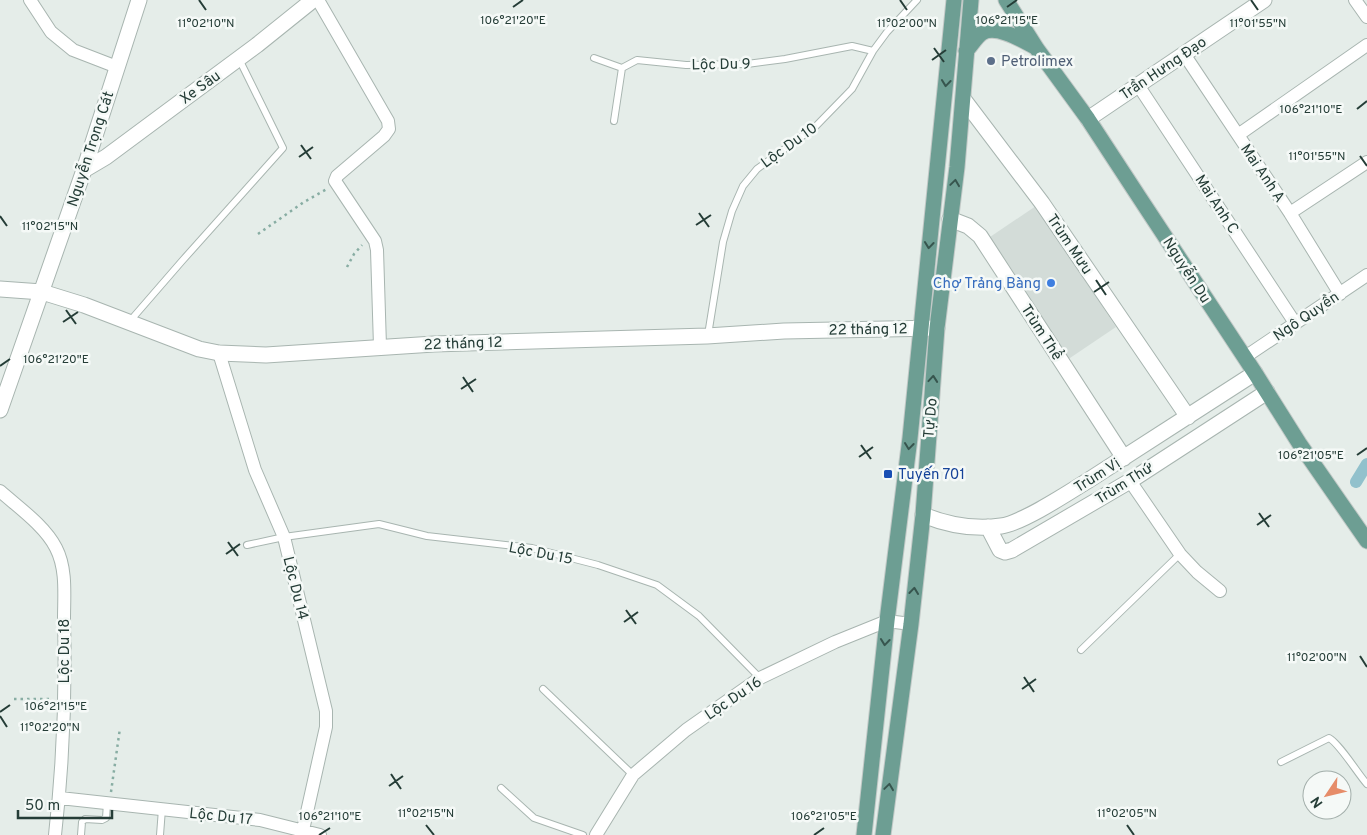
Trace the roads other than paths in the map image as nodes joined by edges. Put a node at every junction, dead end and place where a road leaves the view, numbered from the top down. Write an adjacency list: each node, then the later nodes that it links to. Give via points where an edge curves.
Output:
1 (30, 0): 18 (street, via 51,32 73,50)
2 (138, 0): 18 (street, Nguyễn Trọng Cát)
3 (917, 0): 13 (lane, Lộc Du 10)
4 (954, 0): 35 (main road, Tự Do, one-way to 35)
5 (971, 0): 14 (main road, Tự Do)
6 (1006, 0): 12 (main road, Nguyễn Du)
7 (1264, 0): 15 (street, Trần Hưng Đạo)
8 (1355, 0): 10 (street)
9 (310, 1): 16 (street, Xe Sâu); 38 (street, via 388,121 389,129 384,136 337,176 335,182 373,235 377,250)
10 (1367, 17)
11 (1367, 45): 24 (street)
12 (1037, 49): 14 (main road, via 994,30 983,33); 22 (main road, Nguyễn Du)
13 (873, 51): 19 (lane, Lộc Du 9, via 852,46 747,64 637,60); 37 (lane, Lộc Du 10, via 846,96 816,126 757,169 744,186 732,210 723,242)
14 (966, 51): 21 (main road, Tự Do)
15 (1184, 54): 20 (street, Trần Hưng Đạo); 24 (street, Mai Anh A)
16 (239, 58): 26 (street, Xe Sâu); 33 (lane, via 283,148)
17 (594, 58): 19 (lane)
18 (117, 67): 26 (street, Nguyễn Trọng Cát)
19 (622, 68): 23 (lane)
20 (1138, 85): 22 (street, Trần Hưng Đạo); 34 (street, Mai Anh C)
21 (964, 100): 28 (main road, Tự Do, one-way to 21); 44 (street, Trùm Mưu, via 1042,203)
22 (1088, 120): 40 (main road, Nguyễn Du)
23 (614, 121)
24 (1238, 135): 27 (street, Mai Anh A)
25 (1367, 162): 27 (street)
26 (84, 170): 31 (street, Nguyễn Trọng Cát)
27 (1290, 214): 32 (street, Mai Anh A)
28 (950, 219): 36 (main road, Tự Do); 45 (street, Trùm Thể, via 968,226 980,236)
29 (1367, 275): 32 (street, Ngô Quyền)
30 (0, 289): 31 (street, 22 tháng 12)
31 (42, 292): 33 (street, 22 tháng 12); 43 (street, Nguyễn Trọng Cát)
32 (1340, 294): 34 (street, Ngô Quyền)
33 (129, 322): 39 (street, 22 tháng 12, via 199,349)
34 (1295, 323): 40 (street, Ngô Quyền)
35 (921, 328): 36 (street, 22 tháng 12); 37 (street, 22 tháng 12); 55 (main road, Tự Do, one-way to 55)
36 (937, 328): 48 (main road, Tự Do, one-way to 36)
37 (707, 336): 38 (street, 22 tháng 12)
38 (380, 346): 39 (street, 22 tháng 12, via 266,356)
39 (219, 353): 51 (street, Lộc Du 14, via 255,470)
40 (1245, 357): 41 (main road, Nguyễn Du)
41 (1256, 373): 42 (main road, Nguyễn Du); 44 (street, Trùm Vị)
42 (1267, 392): 46 (street, Trùm Thứ); 50 (main road, Nguyễn Du)
43 (0, 410)
44 (1188, 417): 45 (street, Trùm Vị)
45 (1124, 458): 49 (street, Trùm Vị, via 1022,518 1003,526)
46 (1130, 481): 49 (street, Trùm Thứ, via 1012,550 1000,550); 53 (street)
47 (0, 492): 64 (street, Lộc Du 18, via 45,532 56,548 64,573)
48 (923, 515): 49 (street, Trùm Vị, via 968,528); 56 (main road, Tự Do, one-way to 48)
49 (988, 527)
50 (1365, 533)
51 (284, 537): 52 (lane, Lộc Du 15); 58 (lane, Lộc Du 15, via 379,524 427,536 532,548 598,565 657,585 699,616); 67 (street, Lộc Du 14, via 326,711 326,727)
52 (247, 545)
53 (1180, 554): 54 (street); 57 (lane)
54 (1220, 591)
55 (887, 621): 56 (street, Lộc Du 16); 58 (street, Lộc Du 16); 74 (main road, Tự Do, one-way to 74)
56 (911, 624): 75 (main road, Tự Do, one-way to 56)
57 (1081, 650)
58 (760, 678): 61 (street, Lộc Du 16, via 686,730)
59 (542, 689): 61 (lane)
60 (1281, 762): 62 (lane, via 1329,738 1339,745)
61 (632, 775): 73 (street, Lộc Du 16)
62 (1367, 784)
63 (501, 788): 72 (lane, via 534,818)
64 (60, 798): 65 (street, Lộc Du 17); 68 (street, Lộc Du 18)
65 (108, 803): 66 (street, Lộc Du 17); 69 (lane, via 106,818 83,820)
66 (162, 809): 67 (street, Lộc Du 17, via 260,820); 70 (lane)
67 (303, 830): 71 (street, Lộc Du 17)
68 (55, 835)
69 (81, 835)
70 (160, 835)
71 (320, 835)
72 (583, 835)
73 (596, 835)
74 (864, 835)
75 (883, 835)

